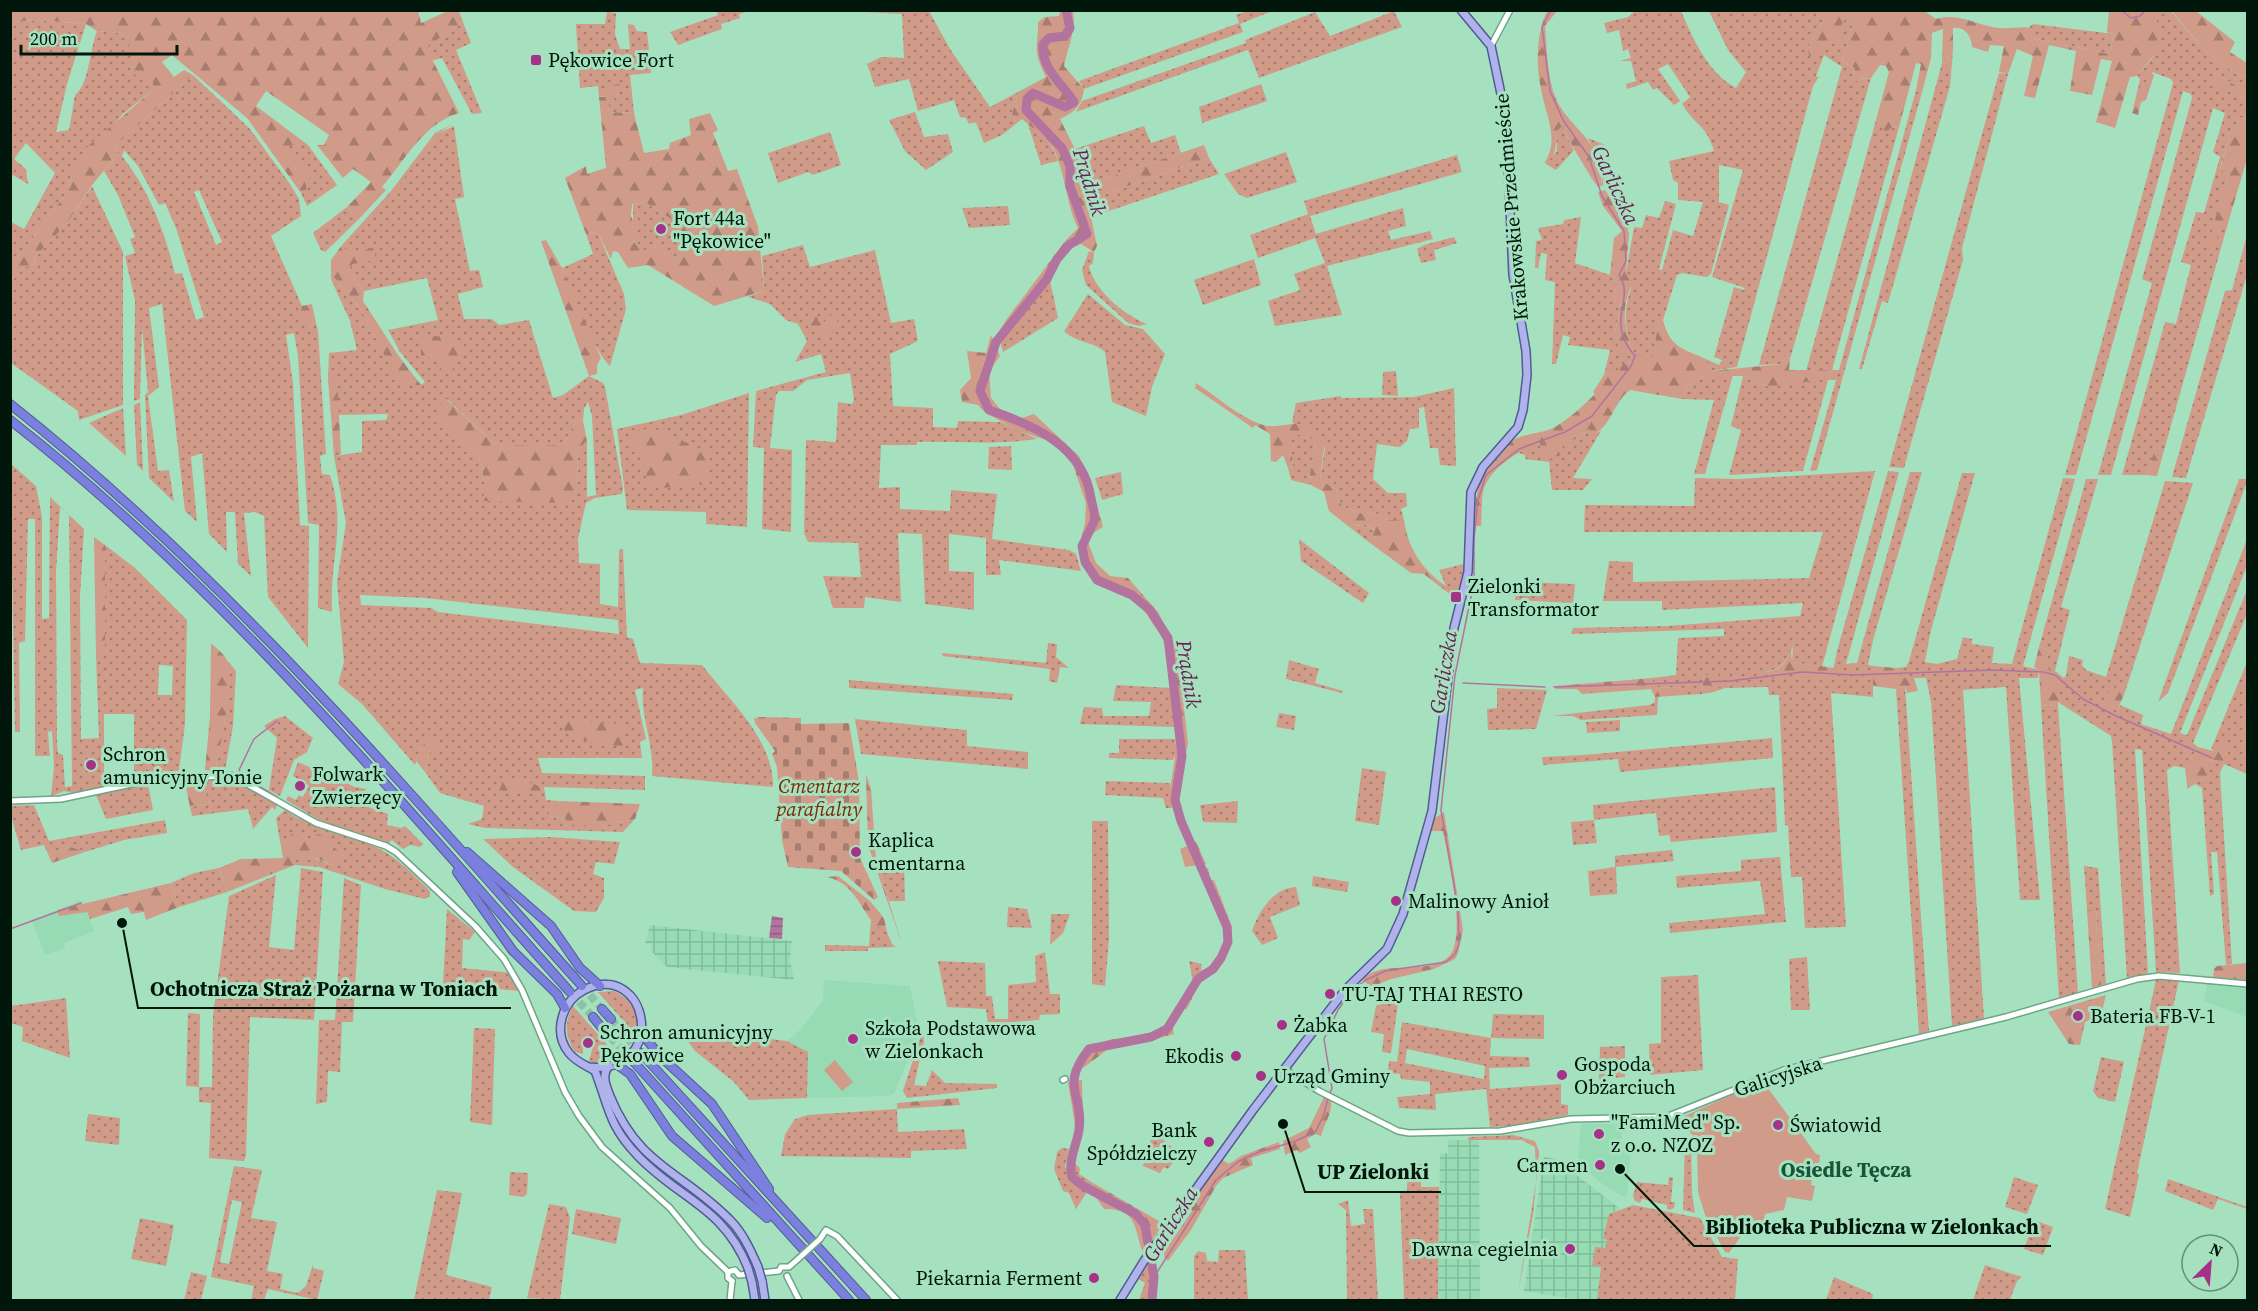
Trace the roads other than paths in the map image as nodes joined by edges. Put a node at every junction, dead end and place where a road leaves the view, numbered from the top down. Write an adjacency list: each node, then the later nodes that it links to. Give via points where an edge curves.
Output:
1 (1461, 10): 3 (main road, Krakowskie Przedmieście)
2 (1510, 10): 3 (street)
3 (1491, 46): 23 (main road, Krakowskie Przedmieście, via 1508,130 1513,282 1527,359 1522,414 1514,434 1483,467 1472,489 1468,566 1453,634 1435,796 1403,914 1380,958 1345,990)
4 (10, 404): 7 (highway, via 190,561 298,670)
5 (10, 420): 8 (highway, via 173,561 290,679)
6 (10, 801): 28 (street, via 62,799 141,782 231,776 316,823 396,852 475,926 518,981 579,1116 610,1156 670,1208)
7 (446, 834): 10 (highway); 11 (highway, via 542,917 580,968)
8 (446, 854): 12 (highway); 13 (highway, via 506,943 557,994)
9 (2247, 984): 23 (street, Galicyjska, via 2159,976 2137,979 2006,1017 1784,1070 1665,1118 1571,1119 1500,1131 1414,1134 1398,1131)
10 (582, 986)
11 (600, 986): 13 (main road, via 581,992); 18 (main road, via 632,996 641,1012)
12 (570, 992)
13 (565, 1008): 22 (main road, via 560,1029 564,1044 574,1059)
14 (602, 1009): 16 (highway)
15 (593, 1017): 17 (highway)
16 (611, 1020)
17 (602, 1028)
18 (642, 1034): 21 (main road, via 632,1053); 24 (highway, via 712,1104)
19 (641, 1053): 24 (highway)
20 (632, 1060): 25 (highway)
21 (613, 1065): 22 (main road); 25 (highway, via 630,1074 672,1136); 34 (main road, bridge, via 605,1074 607,1088 632,1137 653,1160 728,1218 758,1267)
22 (588, 1067): 33 (main road, bridge, via 595,1071 607,1111 625,1141 648,1165 722,1223 748,1268)
23 (1284, 1069): 39 (main road, Krakowskie Przedmieście, via 1143,1261)
24 (783, 1211): 37 (highway)
25 (795, 1243): 36 (highway)
26 (789, 1267): 27 (street, via 783,1266); 30 (street); 38 (street, bridge, via 826,1230 837,1236)
27 (779, 1271): 29 (street); 30 (street)
28 (728, 1272): 29 (street, via 735,1270); 31 (street)
29 (739, 1275): 31 (street)
30 (787, 1276): 35 (street)
31 (732, 1281): 32 (street)
32 (730, 1300)
33 (755, 1300)
34 (765, 1300)
35 (799, 1300)
36 (849, 1300)
37 (866, 1300)
38 (897, 1300)
39 (1120, 1300)

